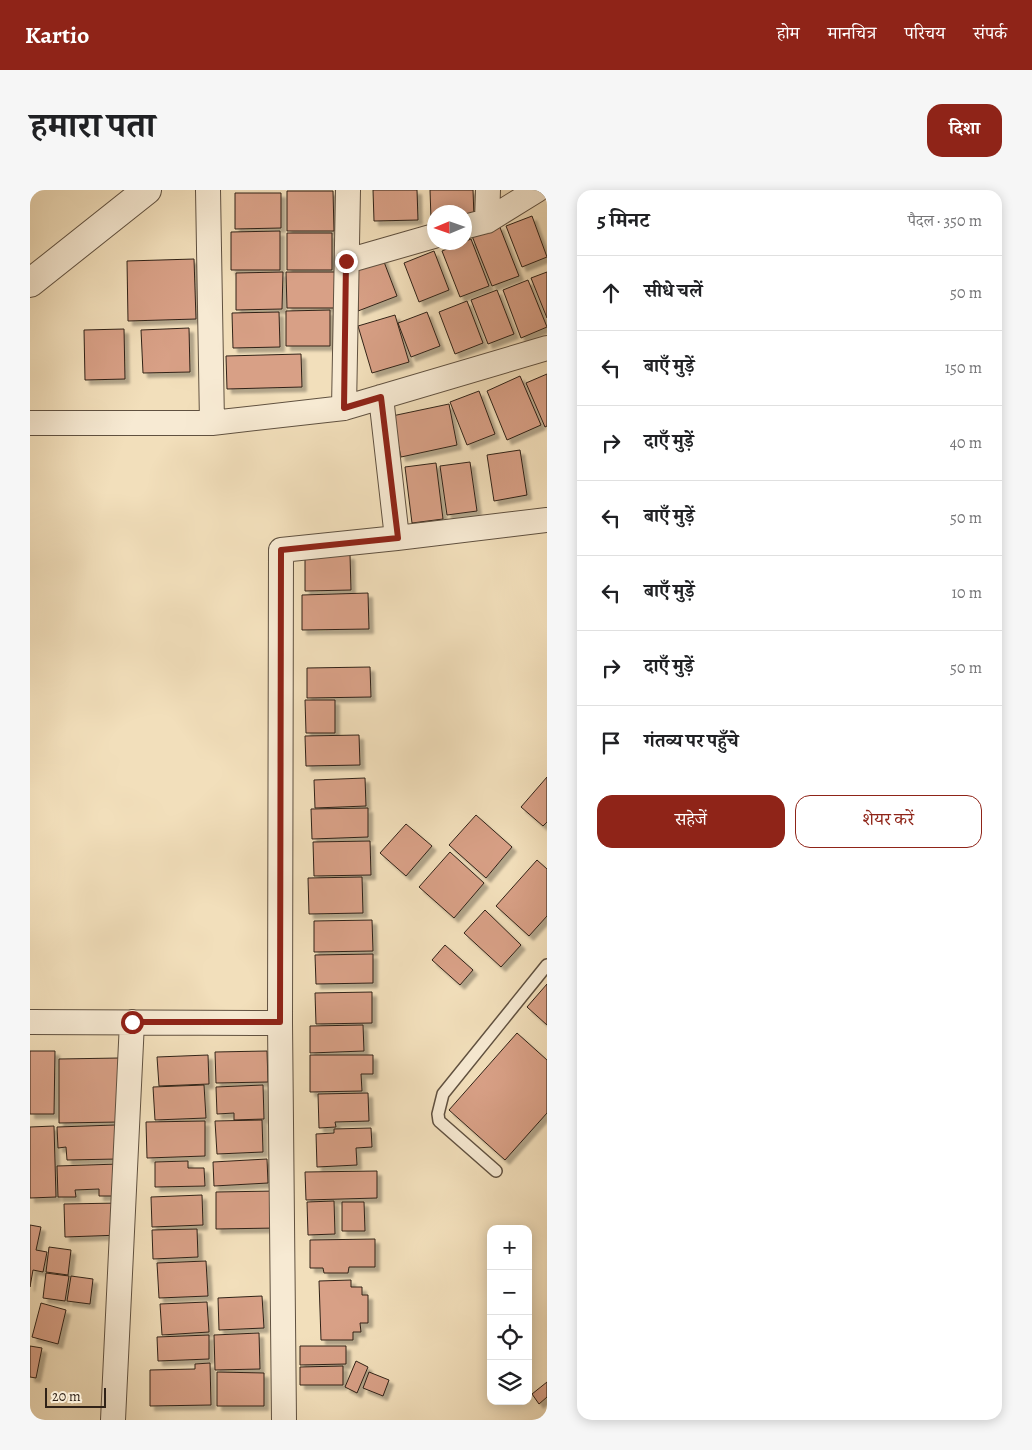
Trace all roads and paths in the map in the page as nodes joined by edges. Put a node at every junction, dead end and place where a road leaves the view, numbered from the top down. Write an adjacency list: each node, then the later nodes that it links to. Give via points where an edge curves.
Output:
1 (147, 190): 10 (street)
2 (208, 190): 15 (street)
3 (348, 190): 9 (street)
4 (488, 190): 6 (street)
5 (537, 190): 6 (street)
6 (487, 220): 7 (street)
7 (472, 225)
8 (427, 238): 9 (street)
9 (346, 261): 13 (street)
10 (30, 283)
11 (547, 348): 12 (street)
12 (381, 397): 13 (street); 17 (street)
13 (344, 408): 15 (street)
14 (30, 423): 15 (street)
15 (212, 423)
16 (547, 520): 17 (street)
17 (398, 538): 21 (street, via 281,550)
18 (547, 965): 22 (lane, via 443,1094 439,1121)
19 (30, 1022): 20 (street)
20 (132, 1022): 21 (street); 23 (street)
21 (280, 1022): 24 (street)
22 (496, 1171)
23 (113, 1420)
24 (284, 1420)

